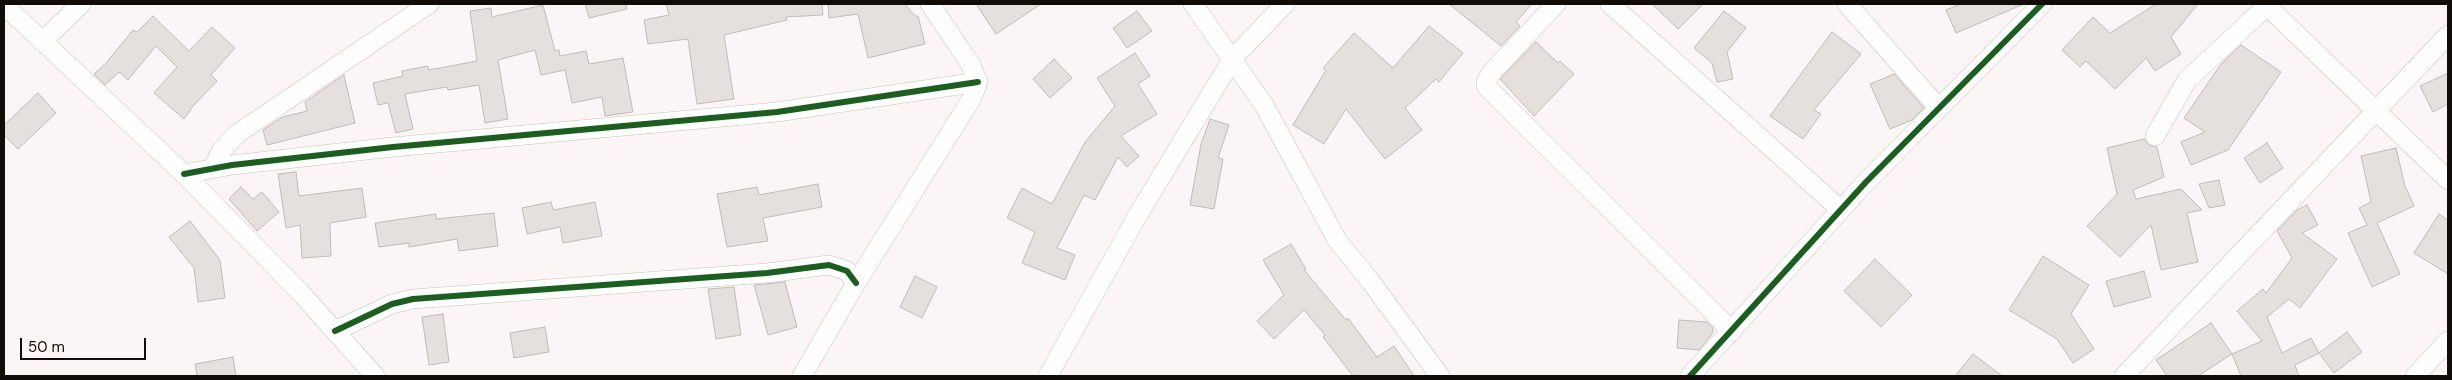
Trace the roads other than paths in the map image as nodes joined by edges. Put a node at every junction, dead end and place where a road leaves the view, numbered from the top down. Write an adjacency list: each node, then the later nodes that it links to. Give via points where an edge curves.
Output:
1 (81, 4): 13 (street)
2 (429, 4): 19 (street, via 237,134 221,151)
3 (930, 4): 15 (street, via 971,65)
4 (1192, 4): 14 (street)
5 (1285, 4): 14 (street)
6 (1556, 4): 25 (street, via 1491,73 1486,86)
7 (1610, 4): 22 (street)
8 (1847, 4): 16 (street)
9 (2042, 4): 16 (street)
10 (2267, 4): 17 (street); 18 (street, via 2187,80)
11 (4, 5): 13 (street)
12 (2448, 35): 17 (street)
13 (42, 42): 20 (street)
14 (1232, 58): 29 (street, via 1139,213); 30 (street, via 1264,105 1337,240)
15 (978, 82): 19 (street, via 777,112 403,146); 23 (street, via 972,98)
16 (1939, 108): 22 (street)
17 (2377, 110): 21 (street); 32 (street)
18 (2154, 136)
19 (213, 168): 20 (street)
20 (184, 174): 24 (street)
21 (2448, 180)
22 (1840, 209): 25 (street)
23 (856, 283): 24 (street, via 847,271 829,264 767,273 413,299 392,304); 28 (street)
24 (335, 331): 27 (street)
25 (1732, 331): 31 (street)
26 (2448, 341): 33 (street)
27 (375, 376)
28 (802, 376)
29 (1048, 376)
30 (1440, 376)
31 (1690, 376)
32 (2124, 376)
33 (2415, 376)

